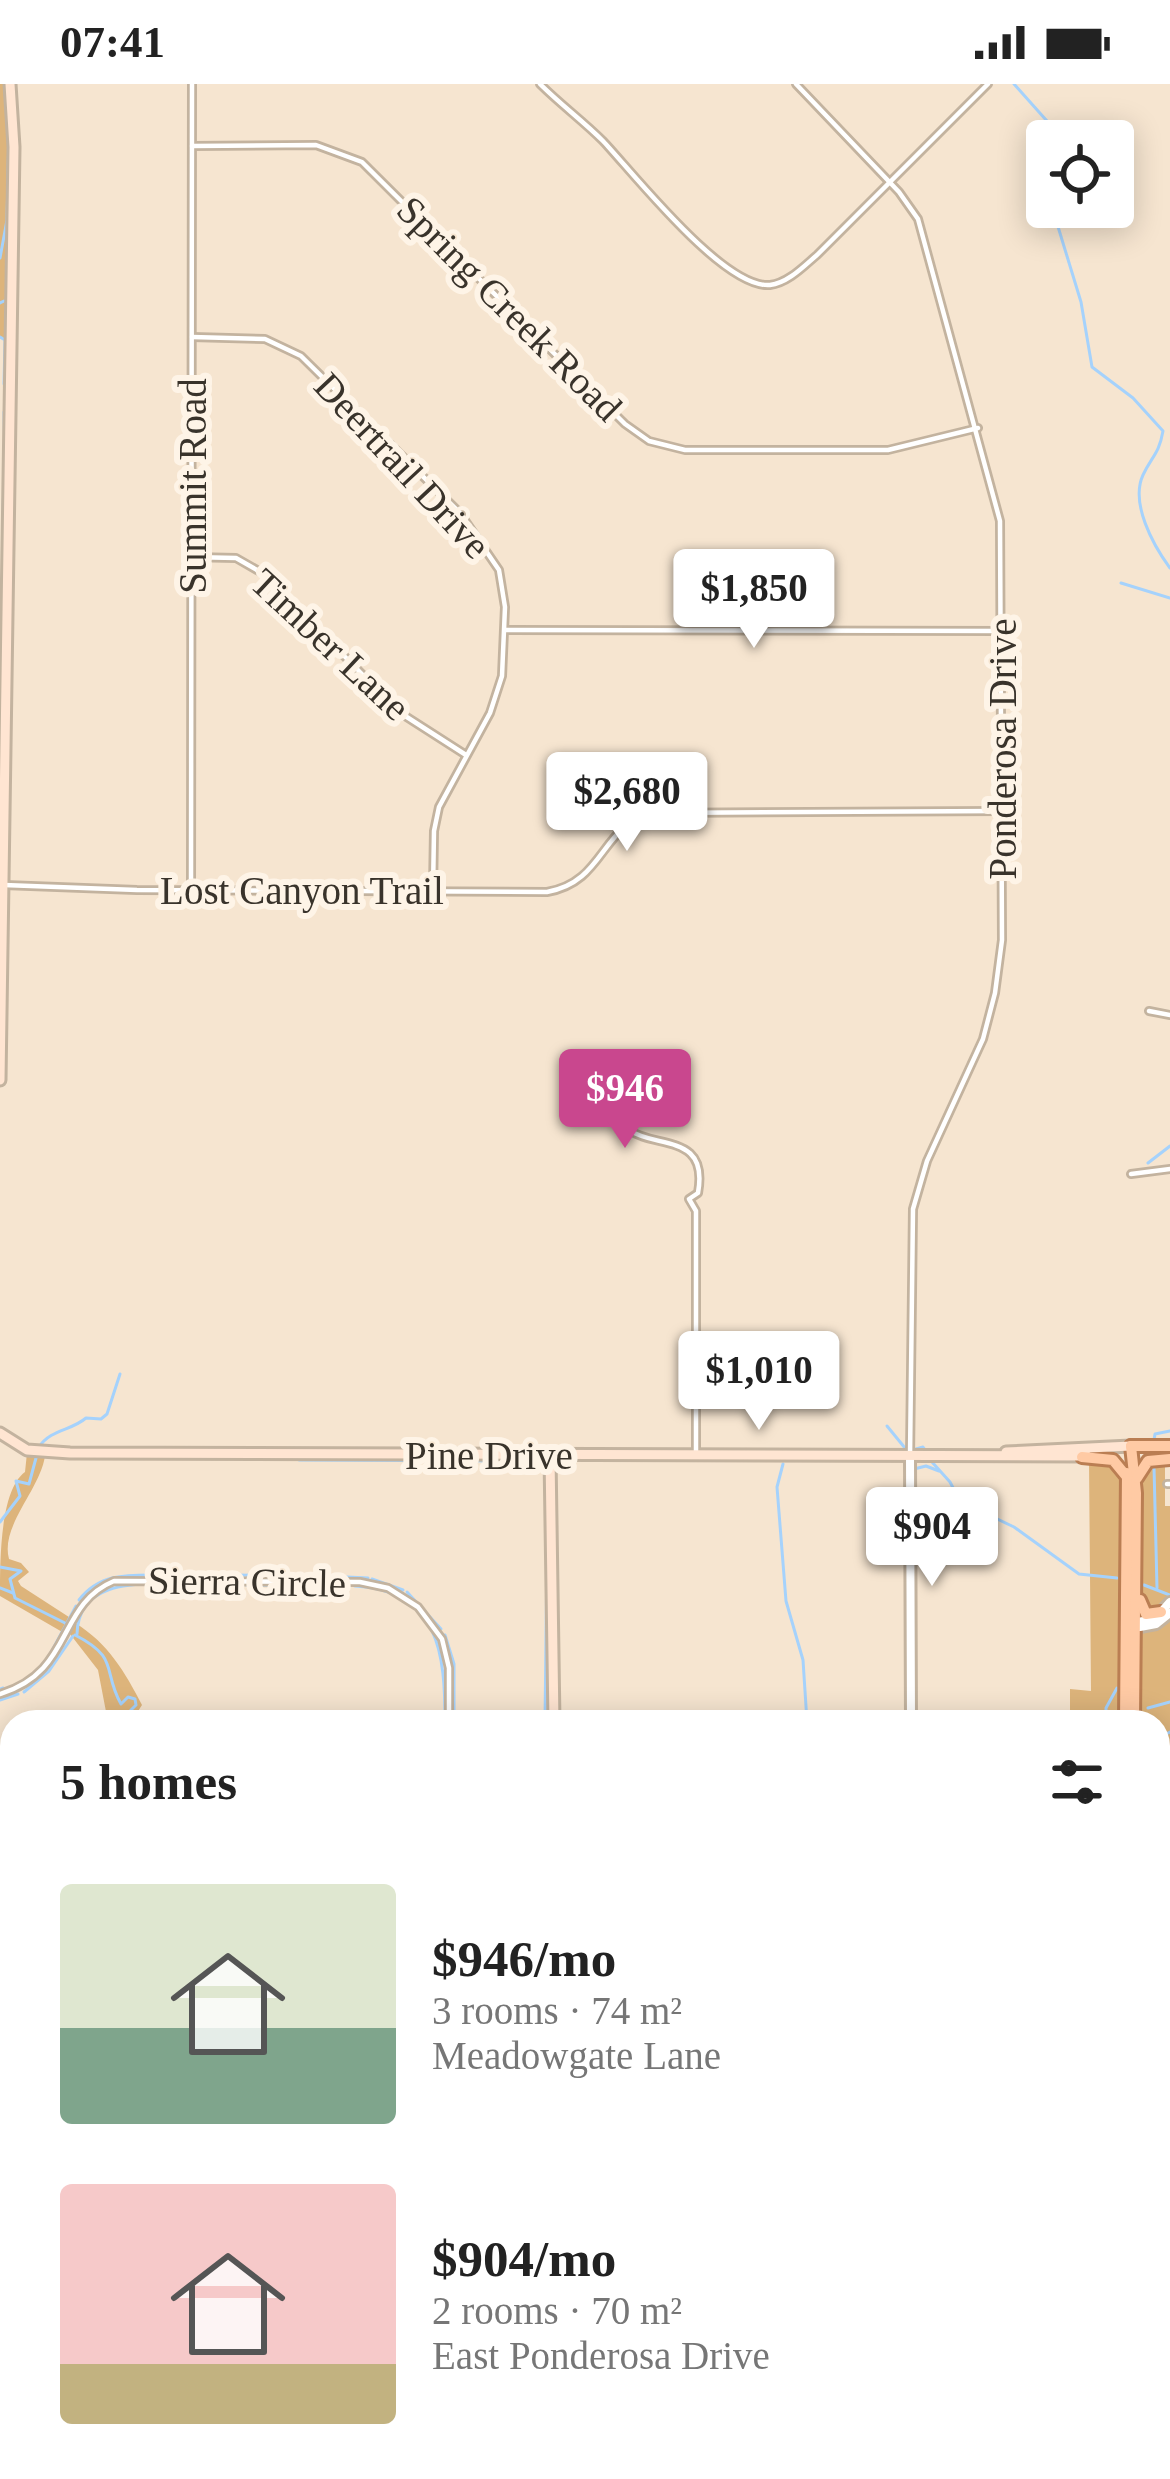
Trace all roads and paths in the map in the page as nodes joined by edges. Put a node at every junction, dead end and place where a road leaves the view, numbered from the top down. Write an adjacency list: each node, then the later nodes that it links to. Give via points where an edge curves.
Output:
1 (10, 84): 12 (main road)
2 (192, 84): 6 (street, Summit Road)
3 (541, 84): 7 (street, via 719,262 749,280 787,278)
4 (796, 84): 7 (street, Ponderosa Drive)
5 (988, 84): 7 (street)
6 (192, 146): 8 (street, Summit Road); 9 (street, Spring Creek Road, via 316,145 362,162 625,424 659,445 888,450)
7 (889, 181): 9 (street, Ponderosa Drive, via 923,231)
8 (192, 337): 10 (street, Summit Road); 11 (street, Deertrail Drive, via 266,339 309,363 478,535 502,577)
9 (978, 428): 13 (street, Ponderosa Drive, via 1000,521)
10 (190, 557): 14 (street, Timber Lane, via 236,558 264,574 388,702); 17 (street, Summit Road)
11 (505, 629): 13 (street); 14 (street, Deertrail Drive, via 495,701)
12 (2, 631): 16 (main road)
13 (1002, 631): 15 (street, Ponderosa Drive)
14 (466, 754): 18 (street, Deertrail Drive, via 436,817)
15 (1001, 812): 18 (street, Lost Canyon Trail, via 662,811 629,822 574,886); 32 (street, Ponderosa Drive, via 1002,940 993,1004 913,1209)
16 (4, 885): 17 (street, Lost Canyon Trail); 19 (main road)
17 (190, 888): 18 (street, Lost Canyon Trail)
18 (433, 890)
19 (1, 987): 22 (main road)
20 (1149, 1011): 21 (street)
21 (1170, 1015)
22 (0, 1080)
23 (580, 1085): 29 (street, via 596,1089 626,1128 680,1146 698,1168 698,1193 689,1199 696,1211)
24 (1170, 1168): 25 (street)
25 (1131, 1174)
26 (3, 1439): 30 (main road, Pine Drive, via 56,1453)
27 (1170, 1446): 28 (main road, Pine Drive)
28 (1130, 1453): 31 (main road, Pine Drive, via 1069,1447); 33 (main road, Pine Drive); 34 (main road, Pine Drive); 35 (main road); 36 (main road)
29 (696, 1455): 30 (main road, Pine Drive); 32 (main road, Pine Drive)
30 (550, 1456): 42 (main road)
31 (971, 1456): 32 (main road, Pine Drive); 33 (main road, Pine Drive)
32 (910, 1457): 43 (street)
33 (1082, 1457): 35 (main road, via 1113,1460)
34 (1170, 1458): 36 (main road, via 1144,1463)
35 (1127, 1477): 39 (main road)
36 (1136, 1493): 37 (main road)
37 (1136, 1574): 38 (main road, via 1142,1610 1150,1616); 39 (main road)
38 (1168, 1608): 39 (street)
39 (1133, 1625): 44 (main road)
40 (0, 1694): 41 (street, Sierra Circle, via 41,1675 84,1602 111,1582 363,1582 403,1596 437,1631 449,1664)
41 (449, 1710)
42 (552, 1710)
43 (910, 1710)
44 (1130, 1710)

